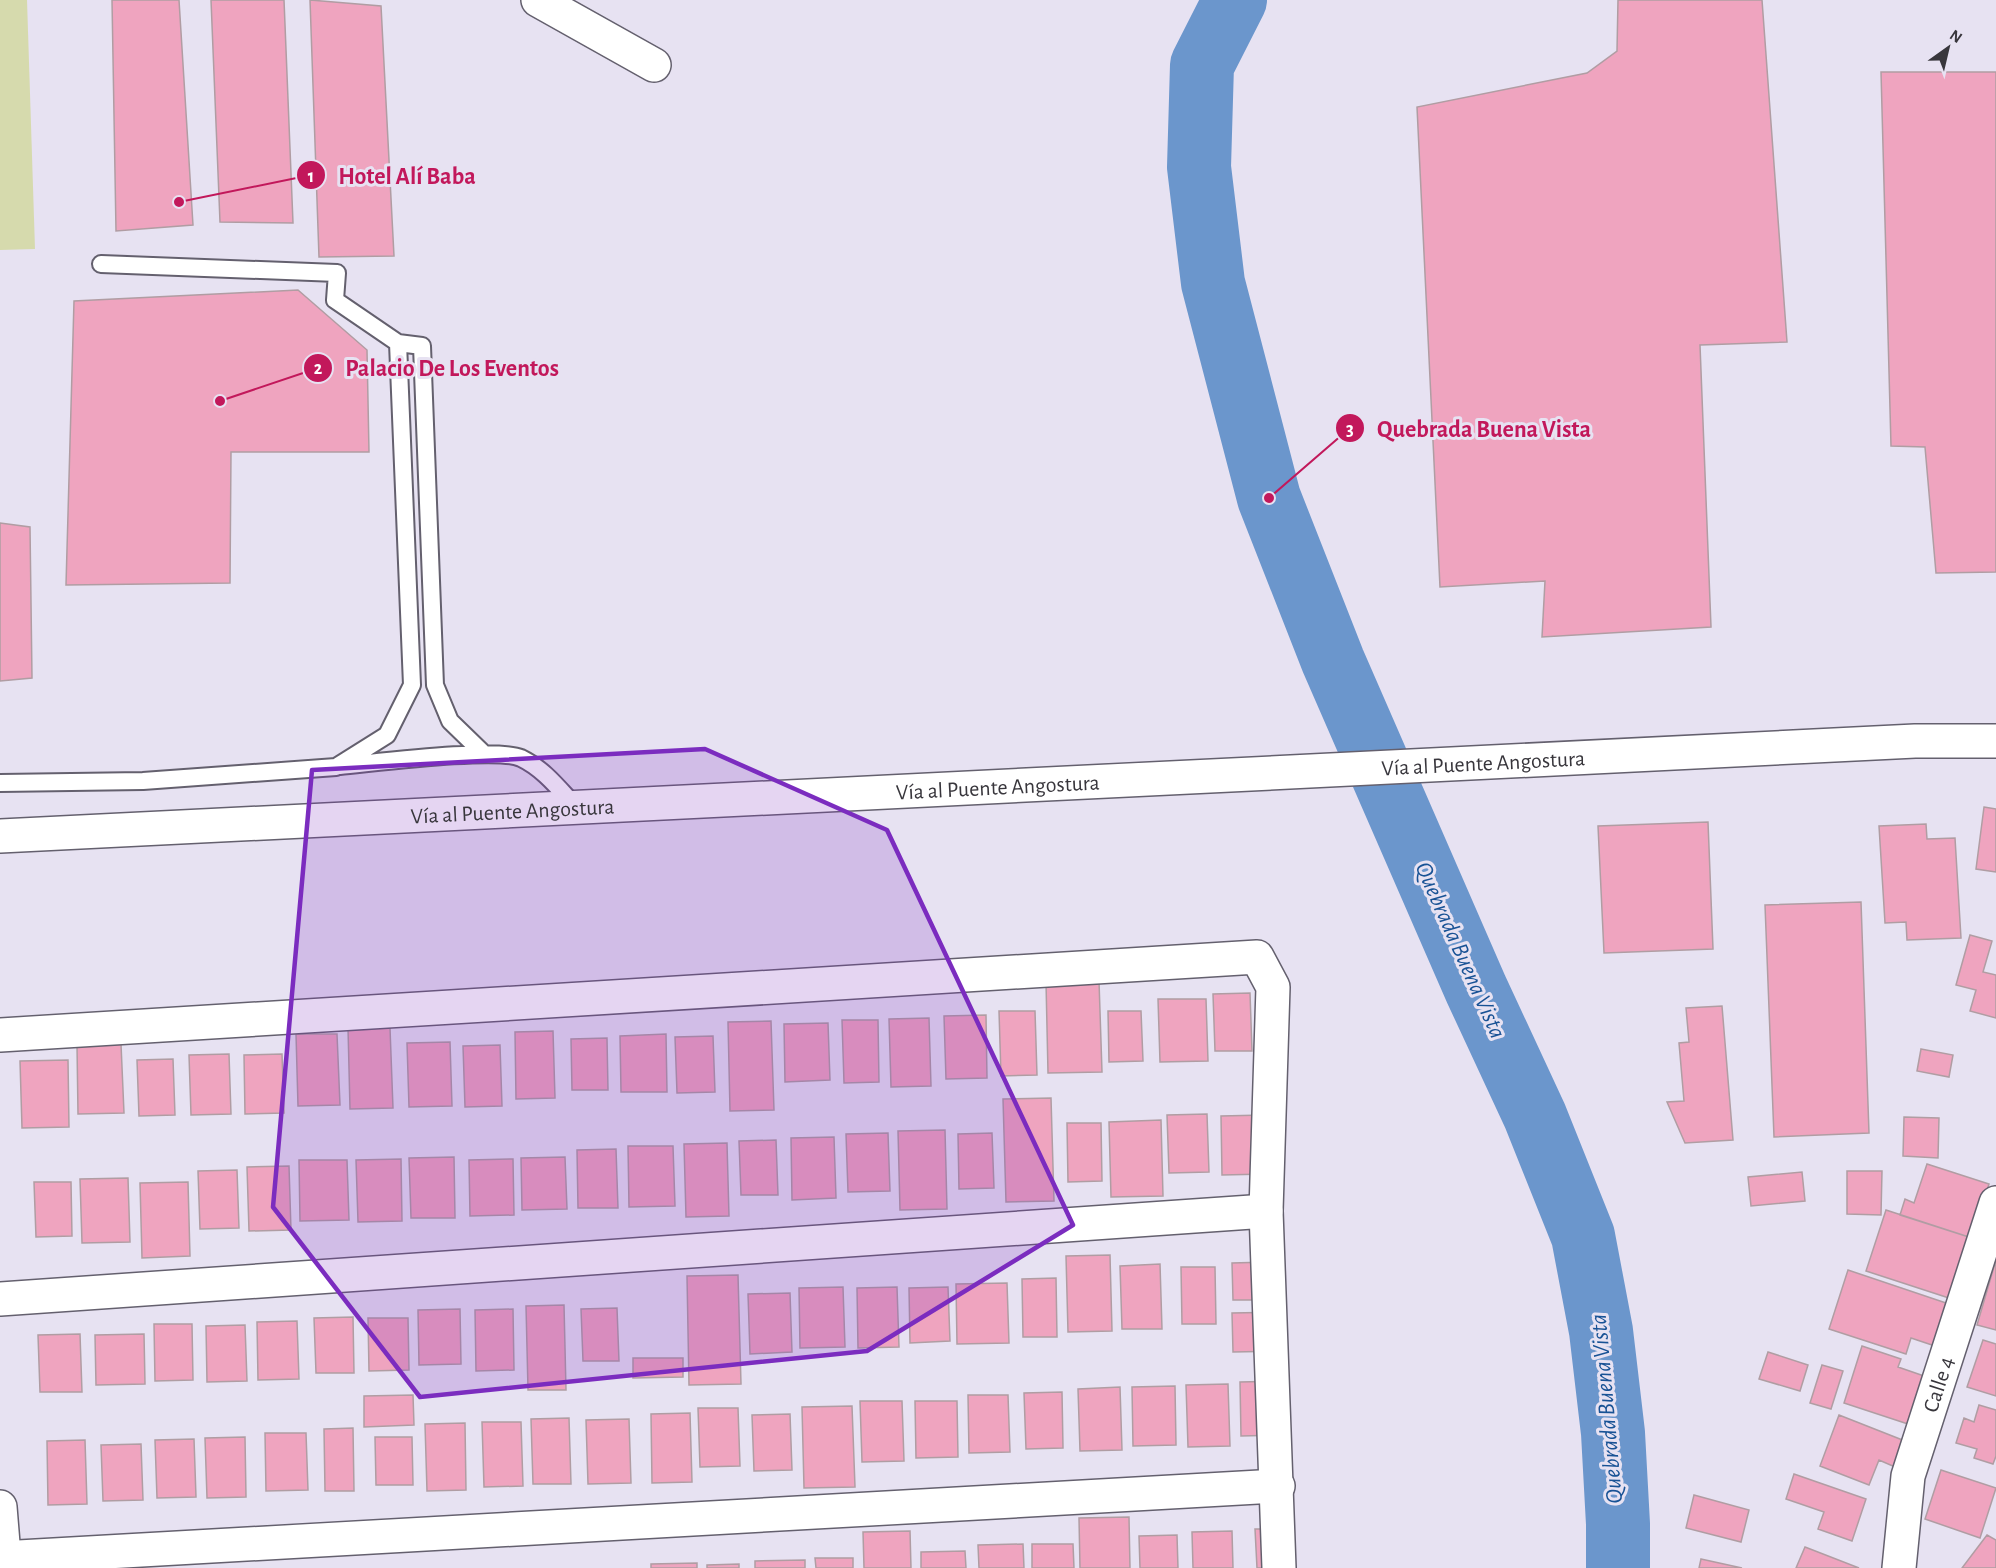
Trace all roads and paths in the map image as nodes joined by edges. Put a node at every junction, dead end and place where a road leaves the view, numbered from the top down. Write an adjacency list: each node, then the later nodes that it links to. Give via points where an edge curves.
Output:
1 (538, 0): 2 (street)
2 (654, 65)
3 (101, 264): 4 (lane, via 337,273 335,300)
4 (398, 343): 6 (lane, via 422,346 435,685 450,721); 7 (lane, via 412,686 387,735)
5 (1996, 741): 9 (street, Vía al Puente Angostura, via 1915,741)
6 (484, 754): 7 (lane); 9 (lane, via 519,757 543,772)
7 (336, 767): 8 (lane, via 143,781)
8 (0, 783)
9 (577, 808): 10 (street, Vía al Puente Angostura)
10 (0, 836)
11 (0, 1035): 13 (street, via 1257,957 1273,987)
12 (1996, 1203): 19 (street, Calle 4, via 1908,1476)
13 (1266, 1211): 14 (street); 15 (street)
14 (0, 1299)
15 (1278, 1486): 17 (street); 18 (street)
16 (0, 1507): 17 (street)
17 (3, 1562)
18 (1279, 1568)
19 (1899, 1568)

